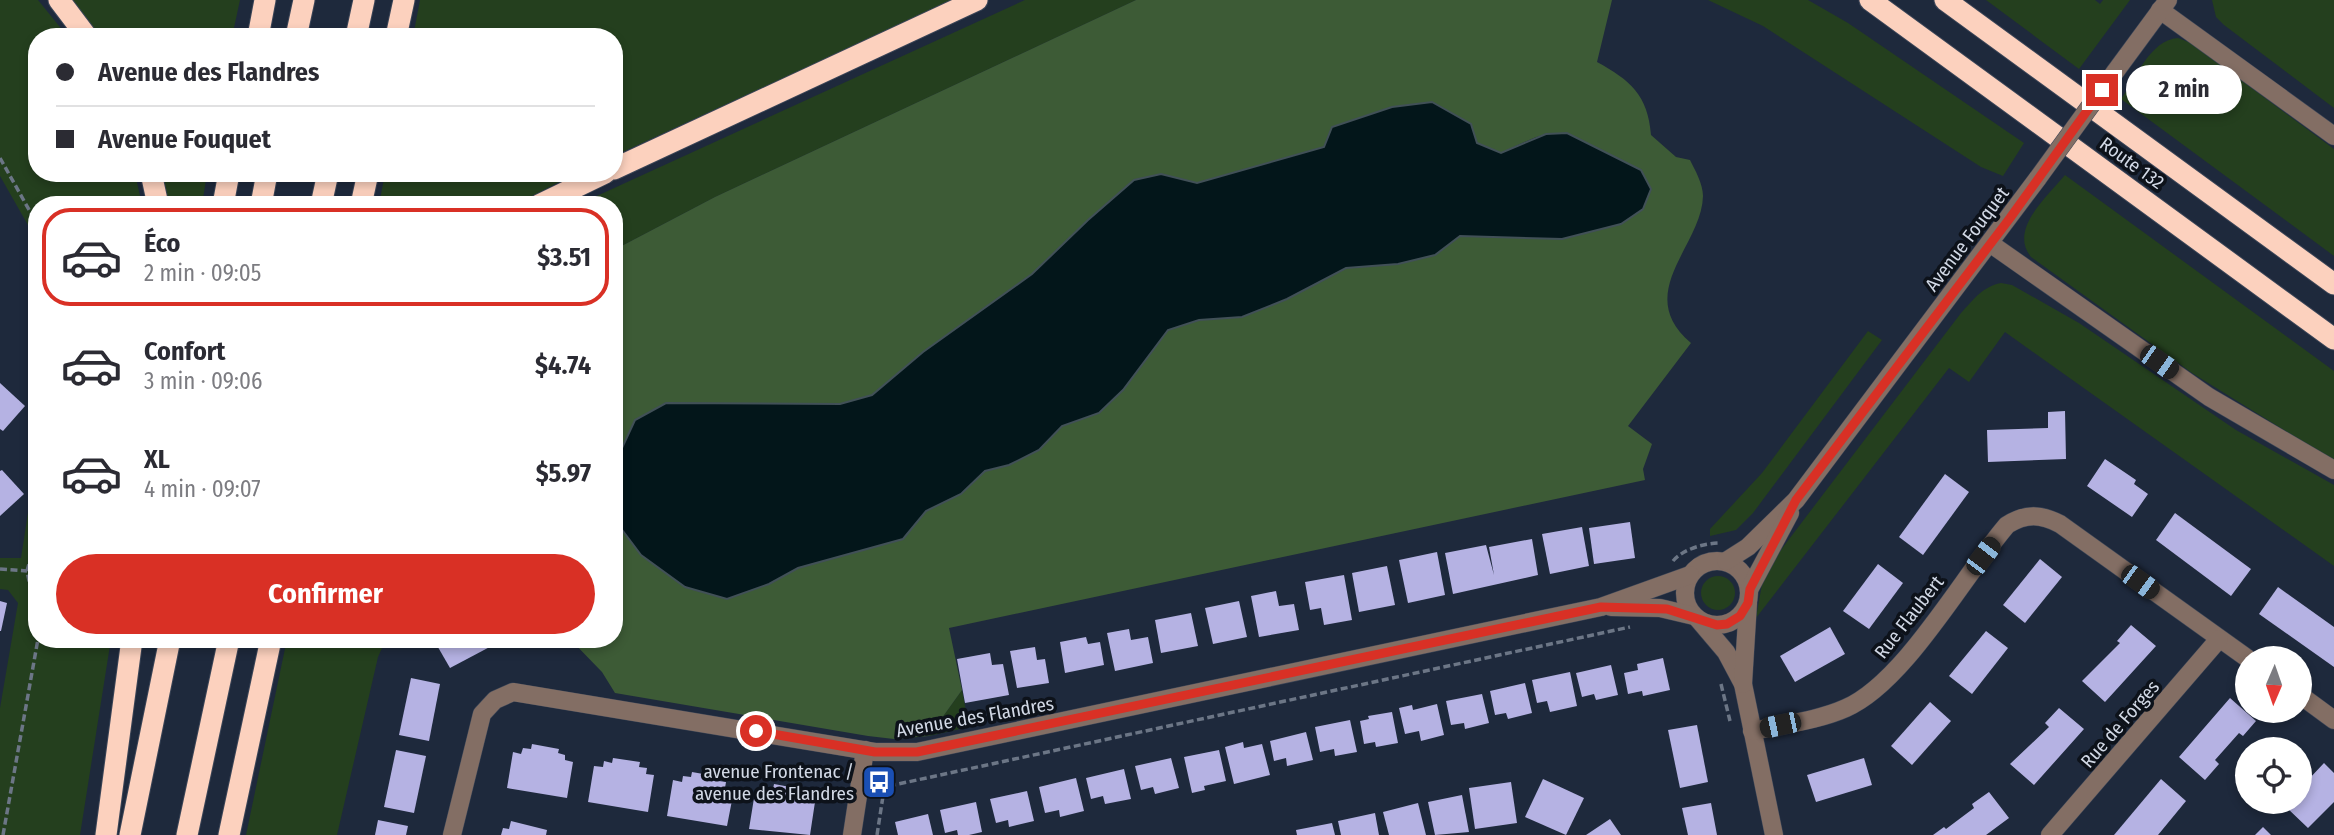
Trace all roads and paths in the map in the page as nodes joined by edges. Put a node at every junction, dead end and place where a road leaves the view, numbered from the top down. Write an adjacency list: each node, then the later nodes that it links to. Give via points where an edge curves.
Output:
1 (59, 0): 11 (highway)
2 (265, 0): 12 (highway)
3 (304, 0): 13 (highway)
4 (364, 0): 14 (highway)
5 (404, 0): 15 (highway)
6 (977, 0): 18 (highway)
7 (1860, 0): 10 (highway, Route 132)
8 (1945, 0): 23 (highway, Route 132)
9 (2164, 5): 16 (street); 22 (street, Avenue Fouquet, bridge)
10 (1879, 6): 24 (highway, Route 132)
11 (80, 28)
12 (260, 28)
13 (298, 28)
14 (358, 28)
15 (398, 28)
16 (2334, 136)
17 (0, 158): 21 (path)
18 (623, 165)
19 (586, 182): 20 (highway)
20 (558, 196)
21 (28, 208)
22 (1991, 244): 25 (street, via 2227,408); 26 (street, Avenue Fouquet)
23 (2334, 284)
24 (2334, 338)
25 (2334, 470)
26 (1796, 500): 29 (street, Avenue Fouquet, via 1742,553); 35 (street, Avenue Fouquet)
27 (1710, 543): 28 (path)
28 (1679, 555)
29 (1726, 562): 33 (street, via 1703,563); 35 (street, via 1744,574)
30 (28, 567): 32 (path)
31 (0, 569): 32 (path)
32 (27, 571): 34 (path)
33 (1690, 575): 36 (street, Avenue des Flandres); 37 (street, via 1685,597)
34 (28, 576)
35 (1749, 596): 37 (street, via 1740,616 1727,624 1712,625); 47 (street, Avenue Fouquet)
36 (1601, 607): 37 (street, Avenue des Flandres, via 1660,608); 52 (street, Avenue des Flandres, via 932,750 892,754)
37 (1696, 617): 47 (street, Avenue Fouquet, via 1726,652)
38 (1638, 626): 54 (path)
39 (2219, 639): 45 (street, Rue Flaubert); 51 (street, Rue Flaubert, via 2060,524 2028,516 2007,525 1877,689 1832,713); 64 (street, Rue de Forges)
40 (36, 648): 55 (path)
41 (131, 648): 56 (highway)
42 (168, 648): 57 (highway)
43 (227, 648): 58 (highway)
44 (269, 648): 59 (highway)
45 (2235, 650)
46 (1717, 672): 50 (path)
47 (1742, 684): 51 (street, Avenue Fouquet)
48 (2312, 704): 49 (street)
49 (2334, 720)
50 (1730, 721)
51 (1752, 731): 63 (street, Avenue Fouquet)
52 (865, 750): 60 (street, Avenue des Flandres, via 513,692 495,700 482,714); 61 (street)
53 (884, 780): 54 (path)
54 (889, 786): 62 (path)
55 (2, 835)
56 (106, 835)
57 (130, 835)
58 (187, 835)
59 (229, 835)
60 (452, 835)
61 (852, 835)
62 (877, 835)
63 (1774, 835)
64 (2050, 835)

